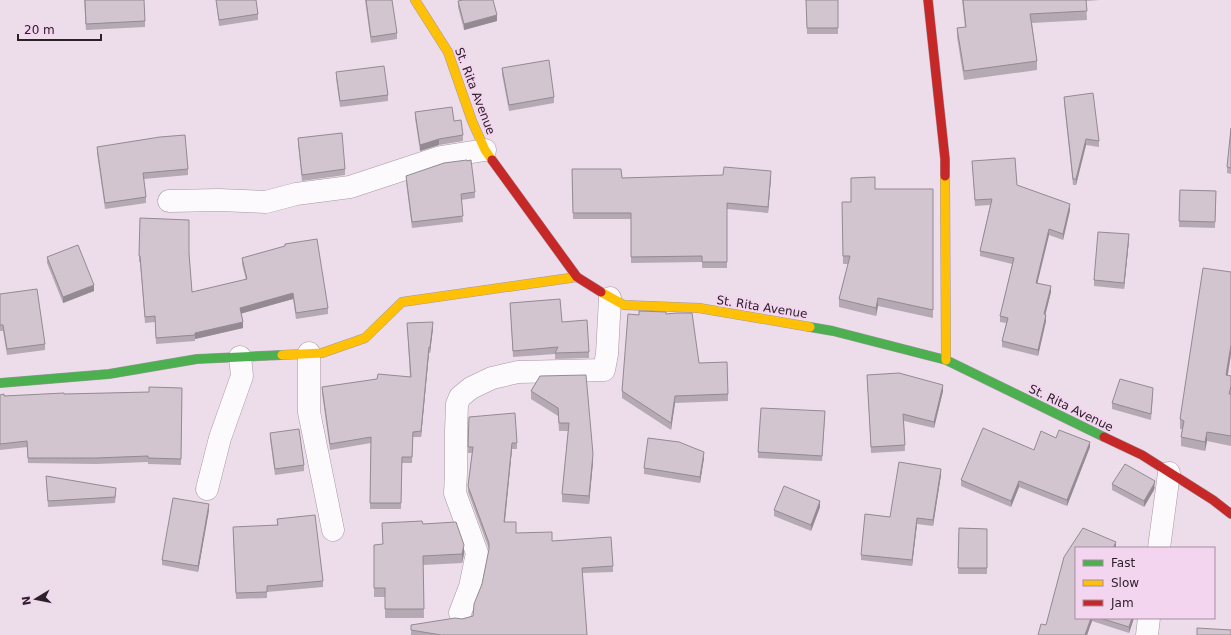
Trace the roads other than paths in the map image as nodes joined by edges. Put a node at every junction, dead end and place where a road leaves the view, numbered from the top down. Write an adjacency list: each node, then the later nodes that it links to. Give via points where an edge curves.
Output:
1 (415, 0): 3 (street, St. Rita Avenue, via 448,52)
2 (928, 0): 9 (street, via 945,159)
3 (485, 150): 4 (street, via 440,157 350,187 296,194 266,202); 5 (street, St. Rita Avenue)
4 (169, 201)
5 (577, 278): 6 (street, St. Rita Avenue); 7 (street, via 402,302 365,338 322,353)
6 (610, 298): 9 (street, St. Rita Avenue, via 624,305 699,308 833,331); 16 (street, via 604,370 518,372 492,378 471,388 460,397 457,404 455,493 477,554 470,587)
7 (309, 354): 8 (street); 14 (street, via 309,412)
8 (240, 357): 10 (street, via 197,359 109,374); 12 (street, via 242,376 220,438)
9 (946, 360): 11 (street, St. Rita Avenue, via 1142,455)
10 (0, 383)
11 (1169, 473): 13 (street, St. Rita Avenue); 15 (street)
12 (207, 489)
13 (1231, 514)
14 (333, 530)
15 (1159, 547)
16 (460, 613)
17 (1149, 619): 18 (street)
18 (1147, 635)

